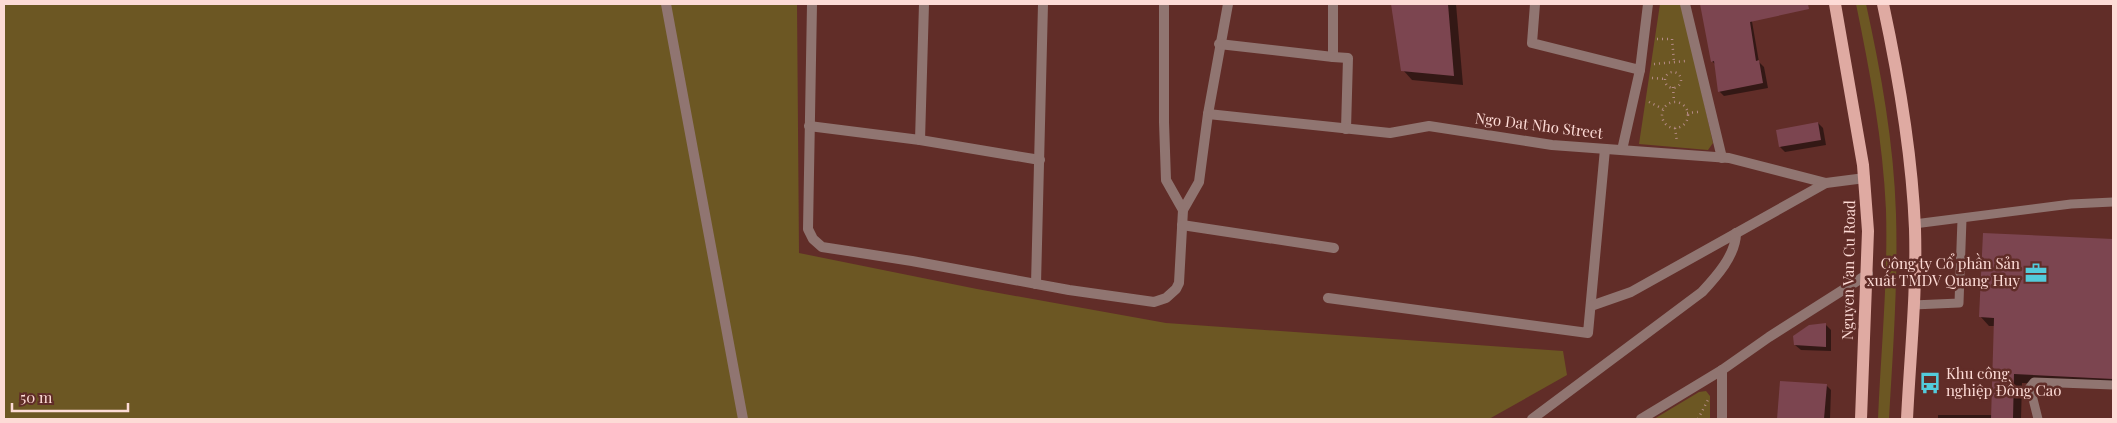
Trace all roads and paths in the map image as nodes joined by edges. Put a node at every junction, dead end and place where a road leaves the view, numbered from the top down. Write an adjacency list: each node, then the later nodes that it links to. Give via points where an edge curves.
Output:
1 (666, 4): 55 (street)
2 (812, 4): 29 (street)
3 (924, 4): 32 (street)
4 (1042, 4): 37 (street)
5 (1164, 4): 41 (street, via 1166,180)
6 (1228, 4): 14 (street)
7 (1333, 4): 15 (street)
8 (1535, 4): 19 (street, via 1532,43)
9 (1648, 4): 19 (street)
10 (1685, 4): 36 (street)
11 (1835, 4): 38 (main road, Nguyen Van Cu Road)
12 (1883, 4): 43 (main road, via 1896,64 1909,154)
13 (1657, 39): 17 (path, via 1672,39)
14 (1219, 44): 15 (street); 28 (street)
15 (1332, 57): 31 (street, via 1348,58)
16 (1692, 60): 17 (path)
17 (1674, 62): 18 (path)
18 (1654, 64)
19 (1640, 70): 35 (street)
20 (1652, 78): 21 (path)
21 (1666, 79): 22 (path, via 1667,85); 22 (path, via 1671,72 1680,76 1680,83)
22 (1673, 87): 24 (path)
23 (1649, 102): 25 (path)
24 (1674, 102): 25 (path); 27 (path, via 1682,105)
25 (1663, 109): 30 (path, via 1663,122)
26 (1704, 112): 27 (path)
27 (1687, 113): 30 (path, via 1685,124)
28 (1208, 114): 31 (street, Ngo Dat Nho Street); 41 (street, via 1199,182)
29 (810, 126): 32 (street); 48 (street, via 808,229 818,245)
30 (1675, 128): 33 (path)
31 (1346, 129): 34 (street, Ngo Dat Nho Street, via 1390,133 1430,126 1552,145)
32 (920, 140): 37 (street)
33 (1677, 146)
34 (1606, 149): 35 (street, Ngo Dat Nho Street); 51 (street)
35 (1622, 150): 36 (street, Ngo Dat Nho Street)
36 (1722, 158): 39 (street, Ngo Dat Nho Street)
37 (1040, 160): 48 (street)
38 (1865, 178): 39 (street, Ngo Dat Nho Street); 47 (main road, Nguyen Van Cu Road)
39 (1826, 184): 45 (street)
40 (2113, 202): 42 (lane, via 2071,204)
41 (1183, 210): 44 (street)
42 (1962, 219): 43 (lane); 50 (lane, via 1959,304)
43 (1914, 224): 50 (main road)
44 (1182, 225): 46 (street); 48 (street, via 1179,283 1166,298 1154,302)
45 (1736, 233): 51 (street, via 1631,292); 56 (street, via 1724,264 1702,292)
46 (1334, 248)
47 (1868, 274): 52 (street); 60 (main road, Nguyen Van Cu Road)
48 (1036, 284)
49 (1328, 298): 51 (street, via 1588,333)
50 (1913, 305): 61 (main road)
51 (1591, 306)
52 (1722, 370): 57 (street); 59 (street)
53 (2113, 385): 62 (lane, via 2034,382 2030,387)
54 (1709, 398): 58 (path)
55 (743, 419)
56 (1532, 419)
57 (1641, 419)
58 (1698, 419)
59 (1722, 419)
60 (1861, 419)
61 (1907, 419)
62 (2038, 419)

